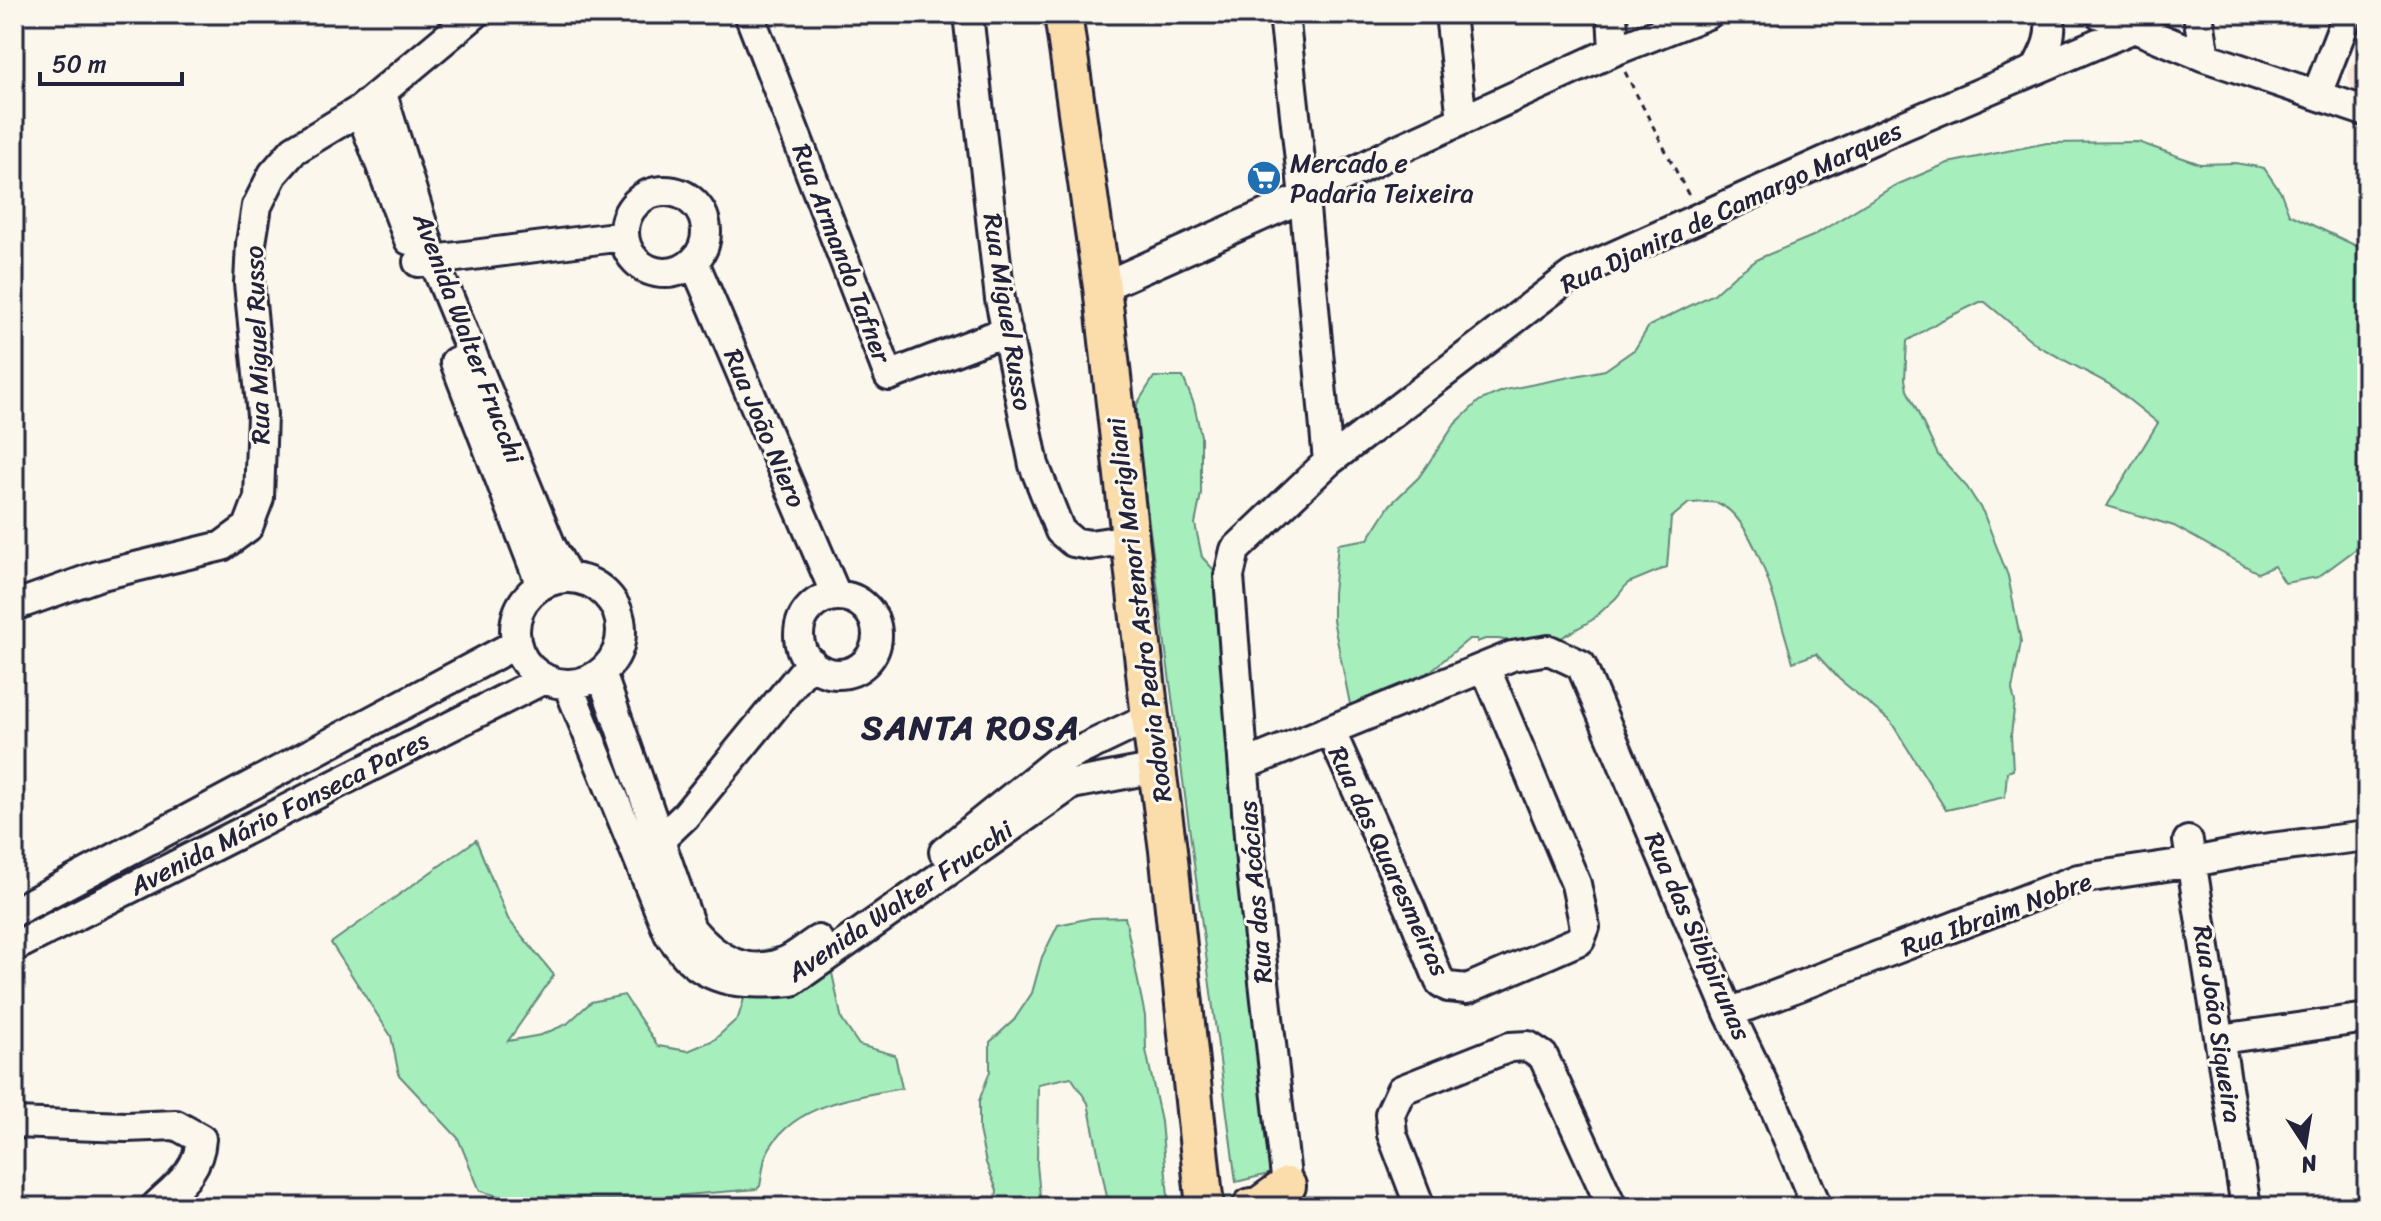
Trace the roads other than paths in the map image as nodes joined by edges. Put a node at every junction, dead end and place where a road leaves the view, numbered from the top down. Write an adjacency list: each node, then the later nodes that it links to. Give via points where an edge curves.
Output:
1 (475, 14): 18 (street, Rua Miguel Russo)
2 (749, 14): 26 (street, Rua Armando Tafner, via 889,376)
3 (968, 14): 26 (street, Rua Miguel Russo)
4 (1063, 14): 25 (main road, Rodovia Pedro Astenori Marigliani)
5 (1284, 14): 21 (street)
6 (1450, 14): 20 (street)
7 (1612, 14): 14 (street)
8 (1708, 14): 14 (street)
9 (2050, 14): 16 (street, via 2049,44)
10 (2100, 14): 13 (street)
11 (2198, 14): 15 (street)
12 (2348, 14): 17 (street)
13 (2136, 27): 15 (street); 16 (street, Rua Djanira de Camargo Marques)
14 (1614, 51): 20 (street)
15 (2205, 57): 17 (street)
16 (2036, 69): 27 (street, Rua Djanira de Camargo Marques, via 1572,275)
17 (2317, 94): 19 (street)
18 (371, 102): 23 (street, Avenida Walter Frucchi); 33 (street, Rua Miguel Russo, via 294,150 273,174 257,206 249,283 262,415 259,498 248,527 222,546 98,576)
19 (2367, 112)
20 (1462, 120): 21 (street)
21 (1304, 197): 25 (street); 27 (street)
22 (623, 236): 23 (street); 24 (street, via 634,259 656,273 675,272); 24 (street, via 631,208 641,198 668,190 682,194 694,202 707,227)
23 (425, 260): 30 (street, Avenida Walter Frucchi); 31 (street, Avenida Walter Frucchi)
24 (694, 262): 32 (street, Rua João Niero)
25 (1102, 287): 28 (main road, Rodovia Pedro Astenori Marigliani)
26 (1007, 331): 28 (street, Rua Miguel Russo, via 1034,465 1060,531 1073,542 1090,545)
27 (1328, 462): 29 (street, Rua Djanira de Camargo Marques, via 1235,550)
28 (1130, 539): 39 (main road, Rodovia Pedro Astenori Marigliani)
29 (1229, 576): 41 (street, Rua das Acácias)
30 (569, 578): 31 (street); 37 (street, via 597,587 616,609 619,646)
31 (539, 586): 34 (street, via 518,611)
32 (836, 595): 35 (street, via 823,598 800,623 800,645); 35 (street, via 861,602 870,611 878,635 875,648 858,668 846,673 821,670)
33 (14, 606)
34 (516, 644): 38 (street, via 534,673); 47 (street, Avenida Mário Fonseca Pares)
35 (811, 662): 44 (street)
36 (1485, 667): 40 (street); 40 (street, Rua das Quaresmeiras, via 1576,884 1585,927 1580,940 1467,989 1440,982); 49 (street, Rua das Sibipirunas, via 1549,650 1581,665)
37 (601, 673): 38 (street, via 586,681); 44 (street, Avenida Walter Frucchi)
38 (556, 682): 43 (street, Avenida Walter Frucchi, via 669,934 690,960 721,978 752,984 792,981); 48 (street, Avenida Mário Fonseca Pares)
39 (1150, 717): 42 (main road, Rodovia Pedro Astenori Marigliani); 43 (street)
40 (1330, 730): 41 (street)
41 (1244, 765): 53 (street, Rua das Acácias)
42 (1157, 768): 43 (street); 54 (main road, Rodovia Pedro Astenori Marigliani)
43 (1064, 773): 44 (street, Avenida Walter Frucchi, via 784,962 757,967 730,963 691,929)
44 (660, 840)
45 (2366, 844): 46 (street, Rua Ibraim Nobre)
46 (2190, 852): 49 (street, Rua Ibraim Nobre, via 2078,879); 51 (street, Rua João Siqueira)
47 (14, 912)
48 (14, 947)
49 (1729, 1013): 59 (street, Rua das Sibipirunas)
50 (2367, 1018): 51 (street)
51 (2221, 1039): 60 (street, Rua João Siqueira)
52 (14, 1123): 55 (street, via 176,1125 201,1139 200,1156 185,1179)
53 (1287, 1196): 56 (main road)
54 (1212, 1206)
55 (155, 1207)
56 (1251, 1207)
57 (1420, 1207): 58 (street, via 1392,1134 1390,1114 1401,1090 1510,1047 1528,1046 1543,1056)
58 (1612, 1207)
59 (1817, 1207)
60 (2246, 1207)

